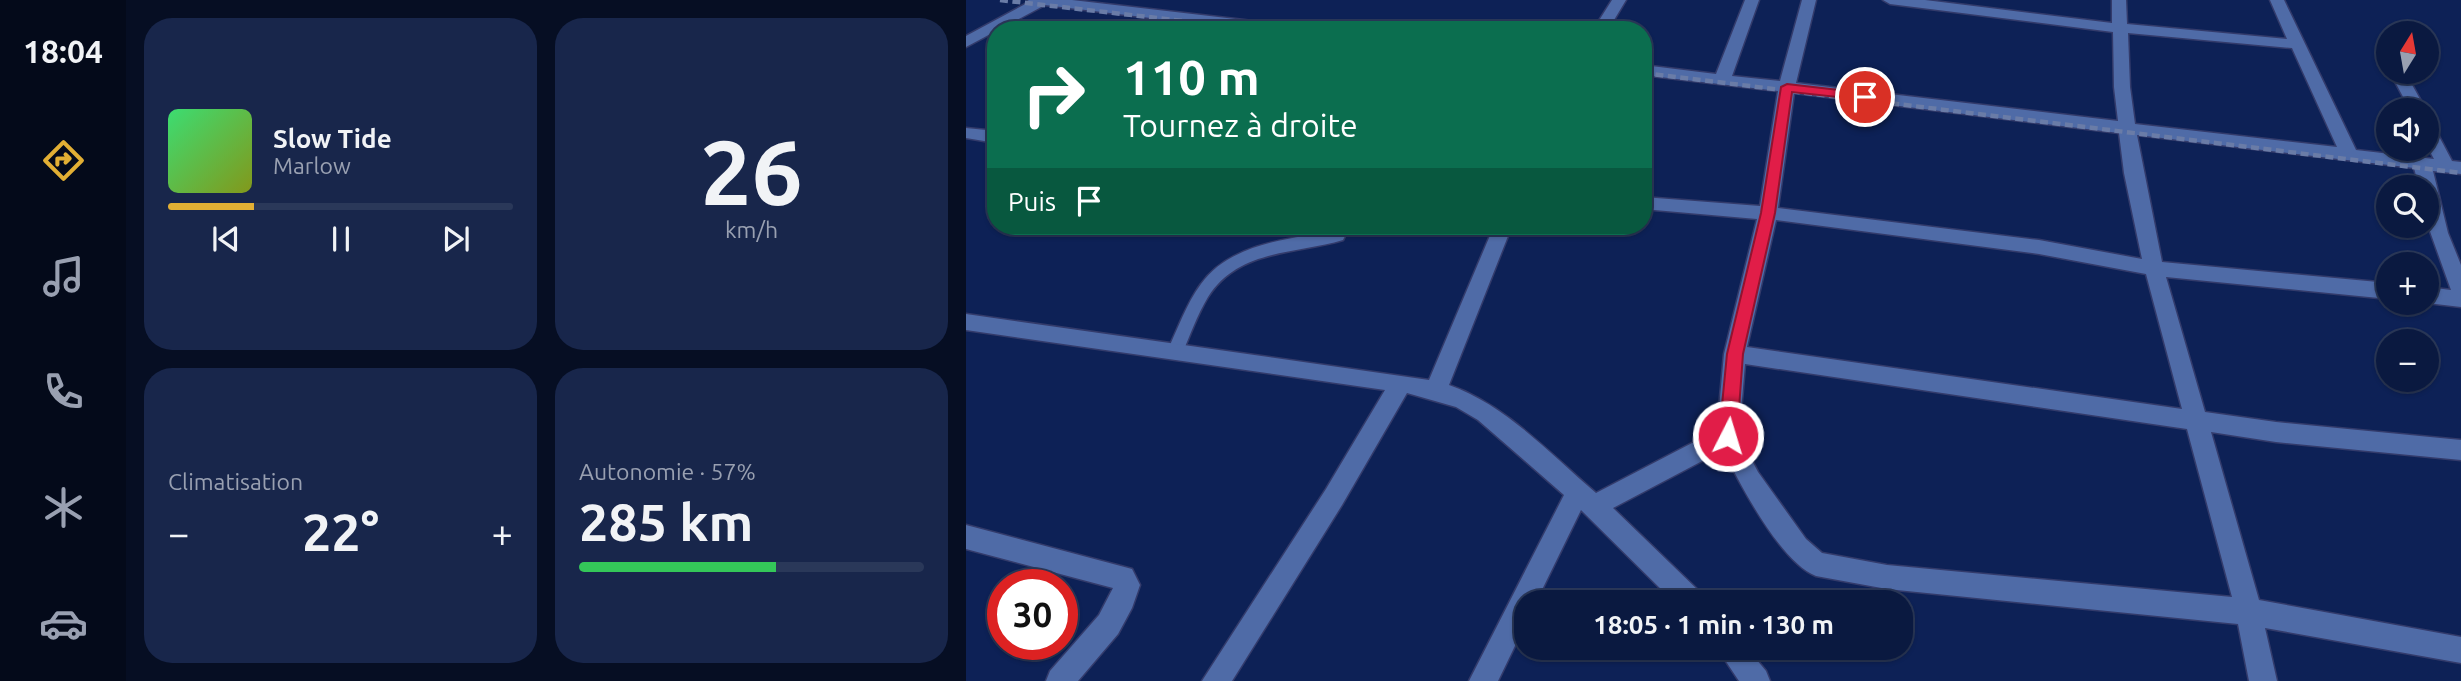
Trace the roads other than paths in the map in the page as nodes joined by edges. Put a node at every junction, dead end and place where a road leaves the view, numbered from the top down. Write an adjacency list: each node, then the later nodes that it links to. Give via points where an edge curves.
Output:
1 (1035, 0): 2 (street)
2 (1043, 0): 10 (street); 11 (street)
3 (1619, 0): 12 (street)
4 (1752, 0): 18 (street)
5 (1809, 0): 19 (street)
6 (1890, 0): 9 (street)
7 (2119, 0): 13 (street)
8 (2277, 0): 16 (street)
9 (1988, 6): 13 (street)
10 (1004, 21)
11 (1214, 21)
12 (1606, 21)
13 (2119, 28): 16 (street); 20 (street)
14 (987, 31): 15 (street)
15 (966, 42)
16 (2297, 44): 24 (street)
17 (1652, 71): 18 (street)
18 (1722, 80): 19 (street)
19 (1787, 87): 20 (street); 28 (street)
20 (2126, 127): 24 (street); 31 (street)
21 (966, 134): 22 (street)
22 (987, 136)
23 (2439, 147): 26 (street)
24 (2349, 154): 25 (street)
25 (2422, 163): 26 (street); 33 (street, via 2439,233)
26 (2453, 167)
27 (1652, 204): 28 (street)
28 (1768, 213): 31 (street, via 2039,247); 38 (street)
29 (1499, 235): 40 (street)
30 (1338, 236): 37 (lane, via 1241,259 1213,279)
31 (2153, 268): 32 (street); 41 (street)
32 (2376, 289)
33 (2461, 290)
34 (2439, 296): 35 (street)
35 (2461, 299)
36 (966, 322): 37 (street)
37 (1175, 351): 39 (street)
38 (1735, 354): 41 (street); 42 (street)
39 (1401, 383): 40 (street); 51 (street)
40 (1436, 390): 44 (street, via 1486,413)
41 (2199, 422): 43 (street); 47 (street)
42 (1728, 436): 44 (street); 47 (street, via 1758,492 1797,547 1816,564 1887,577)
43 (2461, 450)
44 (1586, 500): 46 (street); 52 (street)
45 (966, 537): 50 (street, via 1123,578 1127,585 1124,599 1115,614)
46 (1680, 590)
47 (2251, 612): 48 (street); 54 (street)
48 (2461, 650)
49 (1739, 660): 53 (street)
50 (1060, 681)
51 (1216, 681)
52 (1483, 681)
53 (1756, 681)
54 (2263, 681)

